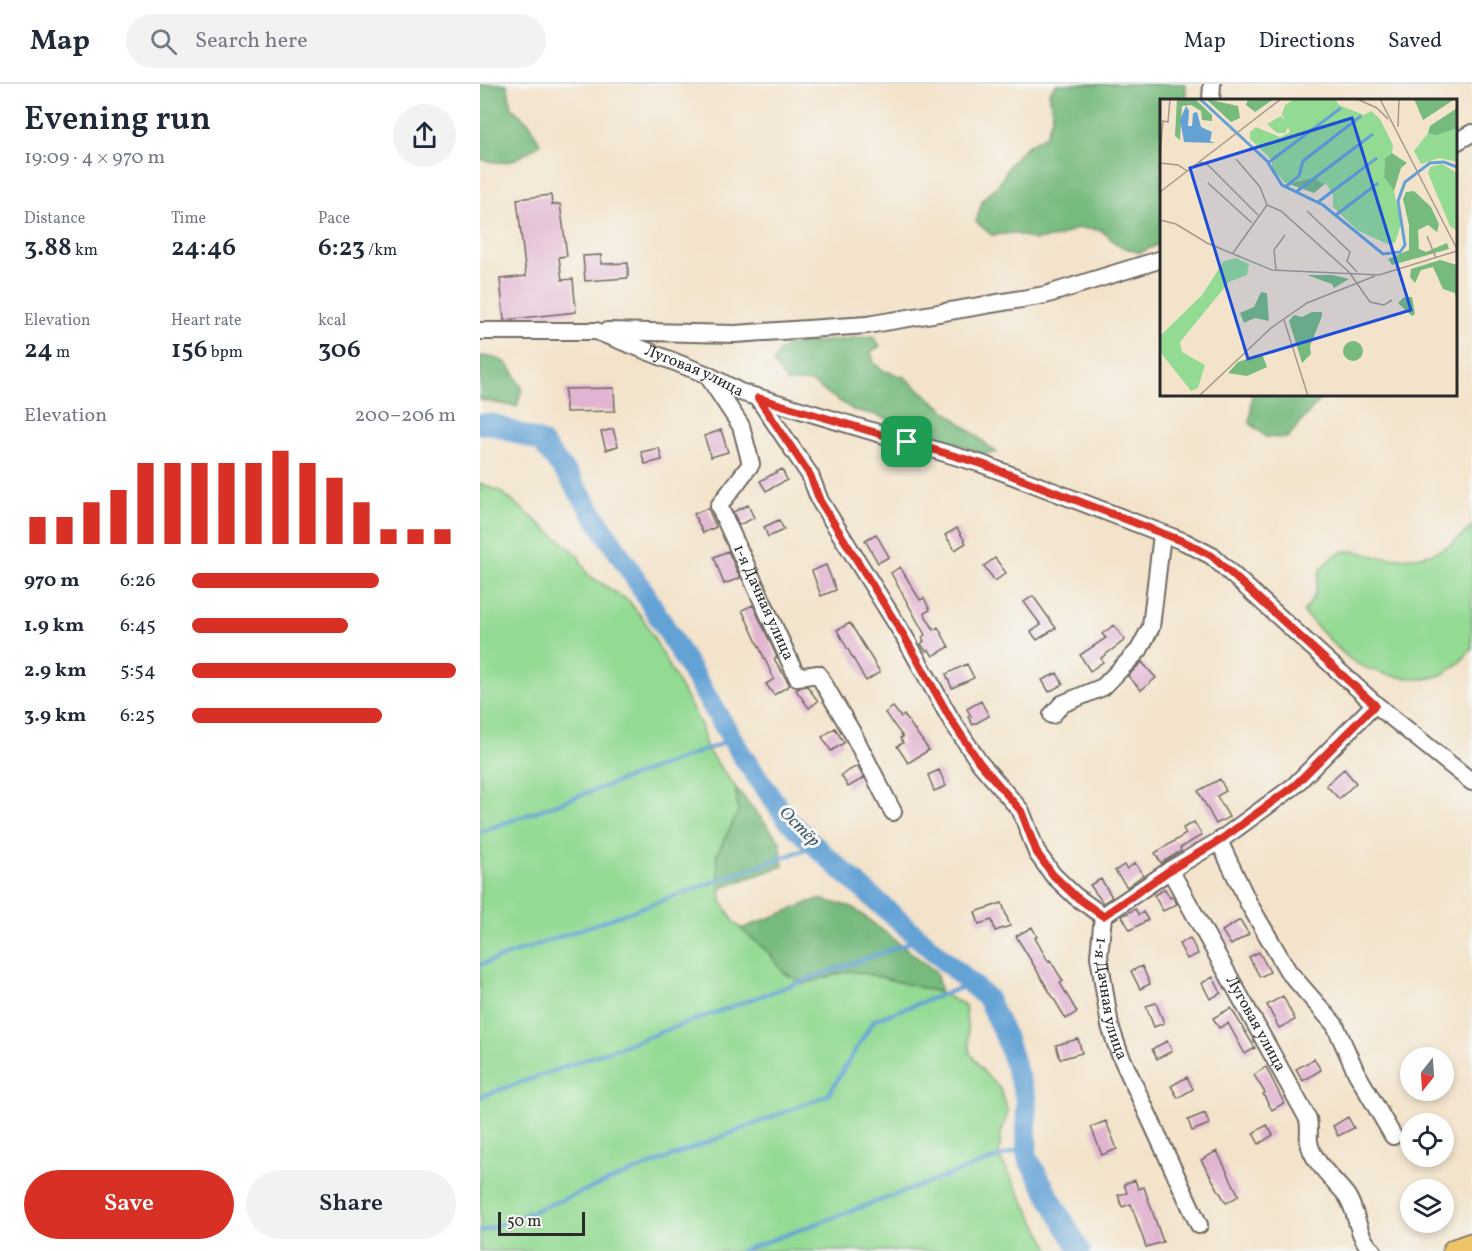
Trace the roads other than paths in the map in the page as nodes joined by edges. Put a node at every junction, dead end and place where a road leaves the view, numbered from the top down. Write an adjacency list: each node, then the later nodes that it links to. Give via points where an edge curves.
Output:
1 (1212, 84): 2 (street)
2 (1211, 99)
3 (1472, 133): 4 (street)
4 (1457, 141)
5 (1160, 259): 7 (street, via 1045,296 867,325 735,334)
6 (480, 331): 7 (street, Луговая улица)
7 (597, 331): 8 (street, Луговая улица)
8 (708, 375): 9 (street, Луговая улица); 14 (street, 1-я Дачная улица, via 741,426 752,464 719,506 797,677 818,674)
9 (758, 398): 10 (street, Луговая улица, via 982,464); 17 (street, 1-я Дачная улица, via 810,475 820,501 950,718 979,762 1021,811 1037,853 1075,896)
10 (1162, 534): 11 (street, Луговая улица, via 1212,556); 12 (street, via 1150,627 1140,650 1103,687 1062,704)
11 (1375, 705): 13 (street, Луговая улица); 15 (street, via 1294,786)
12 (1052, 715)
13 (1472, 782)
14 (892, 812)
15 (1219, 841): 16 (street); 18 (street, via 1249,904 1288,971 1335,1025)
16 (1170, 870): 17 (street); 21 (street, Луговая улица, via 1308,1119 1309,1142 1330,1178 1348,1198 1363,1238)
17 (1103, 916): 19 (street, 1-я Дачная улица, via 1099,956 1110,1026)
18 (1392, 1136)
19 (1199, 1225)
20 (1472, 1245): 22 (highway)
21 (1373, 1251)
22 (1455, 1251)

